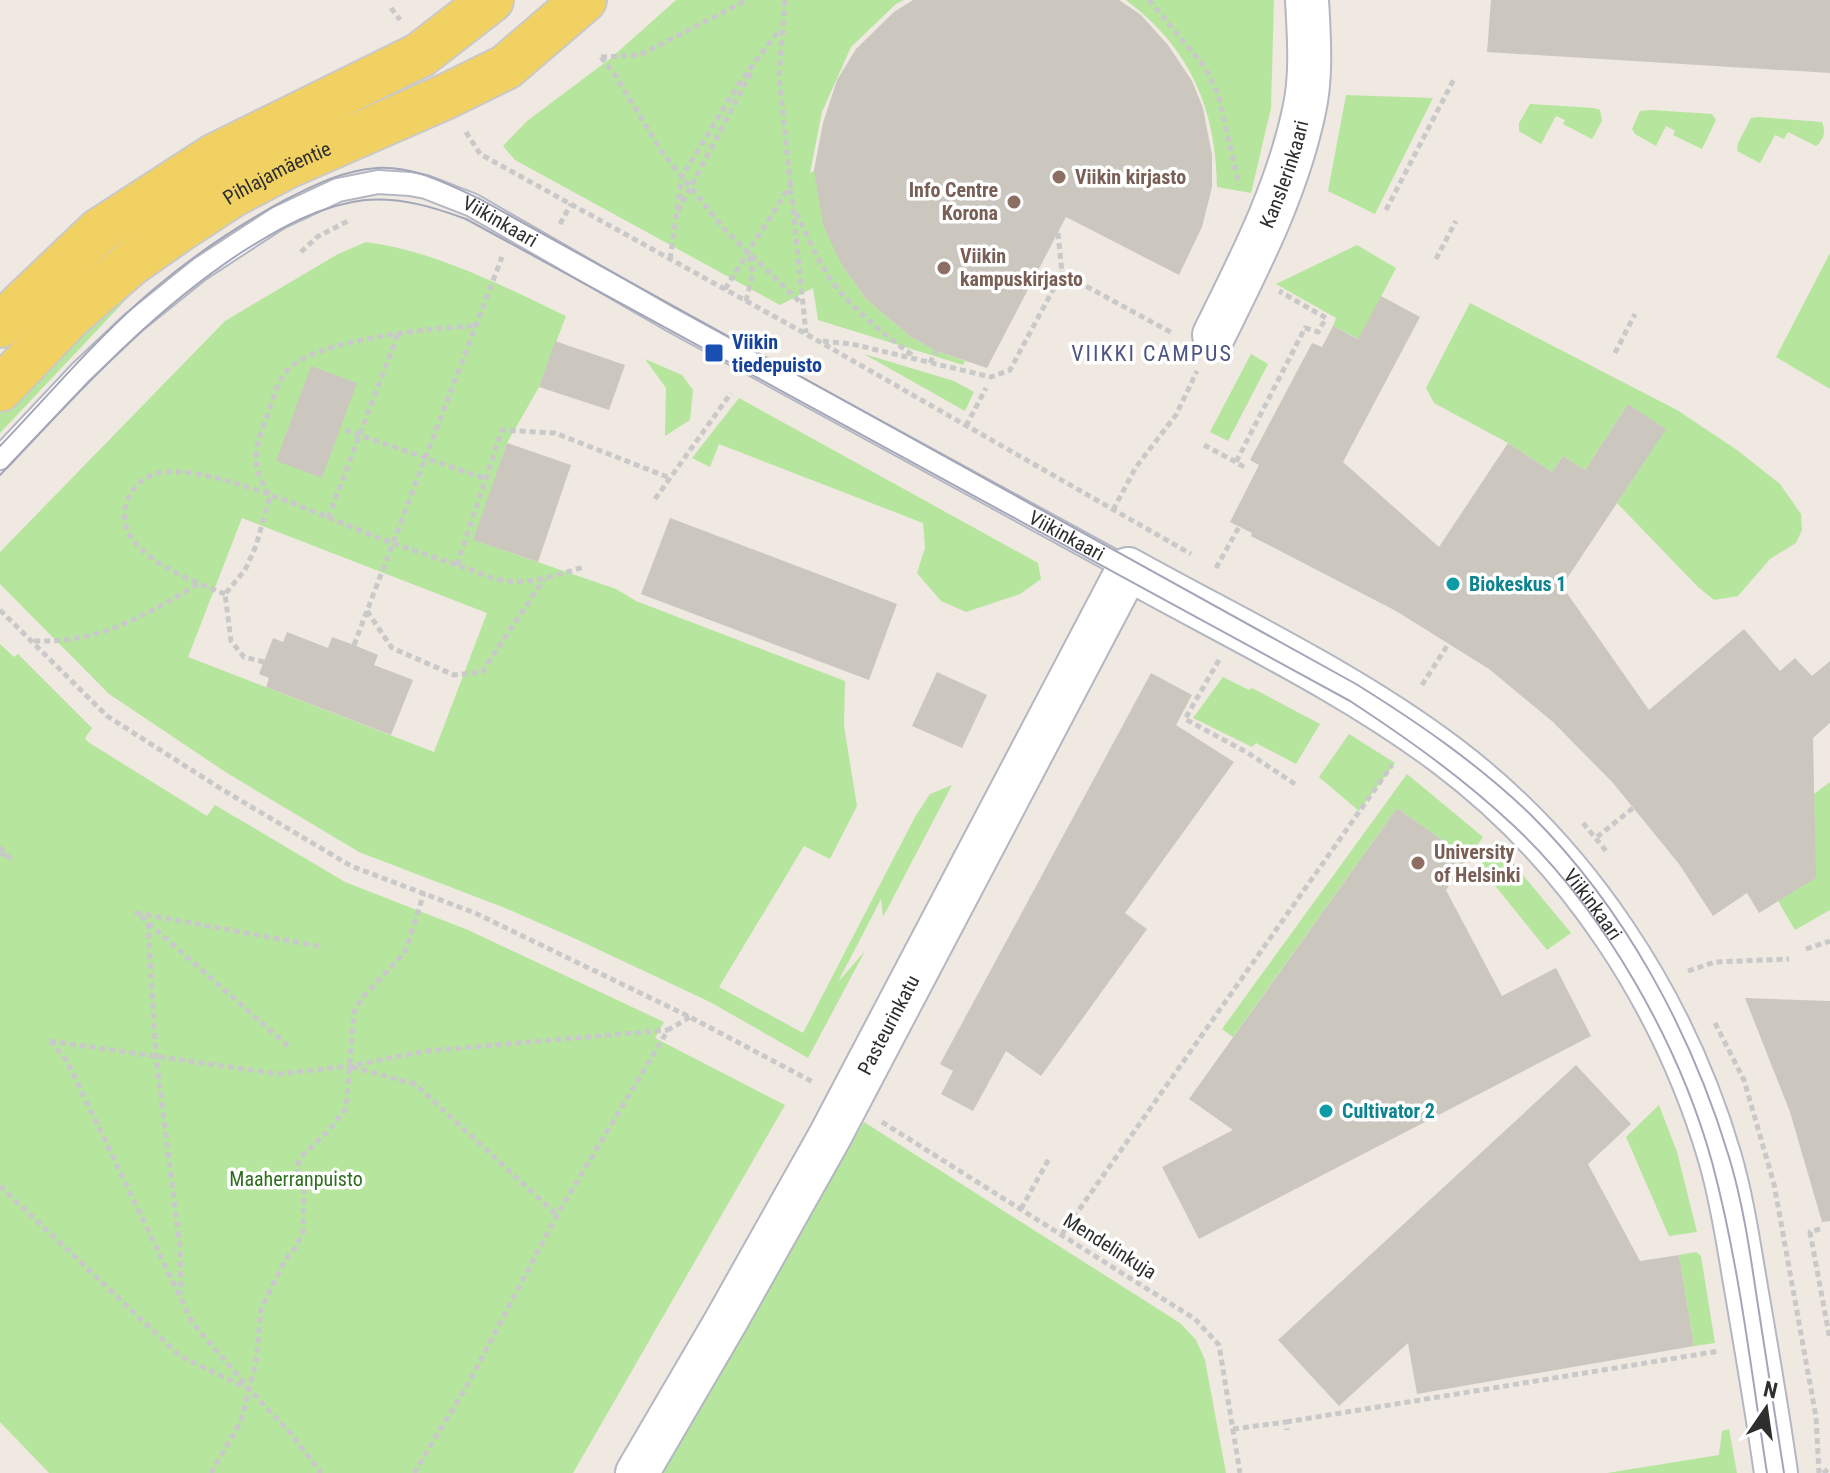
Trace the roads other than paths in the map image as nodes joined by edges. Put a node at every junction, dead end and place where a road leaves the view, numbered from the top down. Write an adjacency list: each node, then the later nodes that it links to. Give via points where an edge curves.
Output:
1 (491, 0): 4 (main road, via 420,55 215,156 99,231)
2 (584, 0): 6 (main road, Pihlajamäentie, via 506,67 287,166 177,231 70,316)
3 (1307, 0): 5 (street, Kanslerinkaari, via 1305,109 1277,203)
4 (0, 325)
5 (1210, 343)
6 (0, 389)
7 (0, 458): 8 (lane, Viikinkaari, via 122,333 200,269 278,218 338,190 378,182 410,184 472,205)
8 (1128, 569): 9 (street, Pasteurinkatu, via 830,1136); 10 (street, Viikinkaari, via 1354,694 1447,755 1533,832 1606,922 1664,1015 1720,1158)
9 (637, 1473)
10 (1776, 1473)

